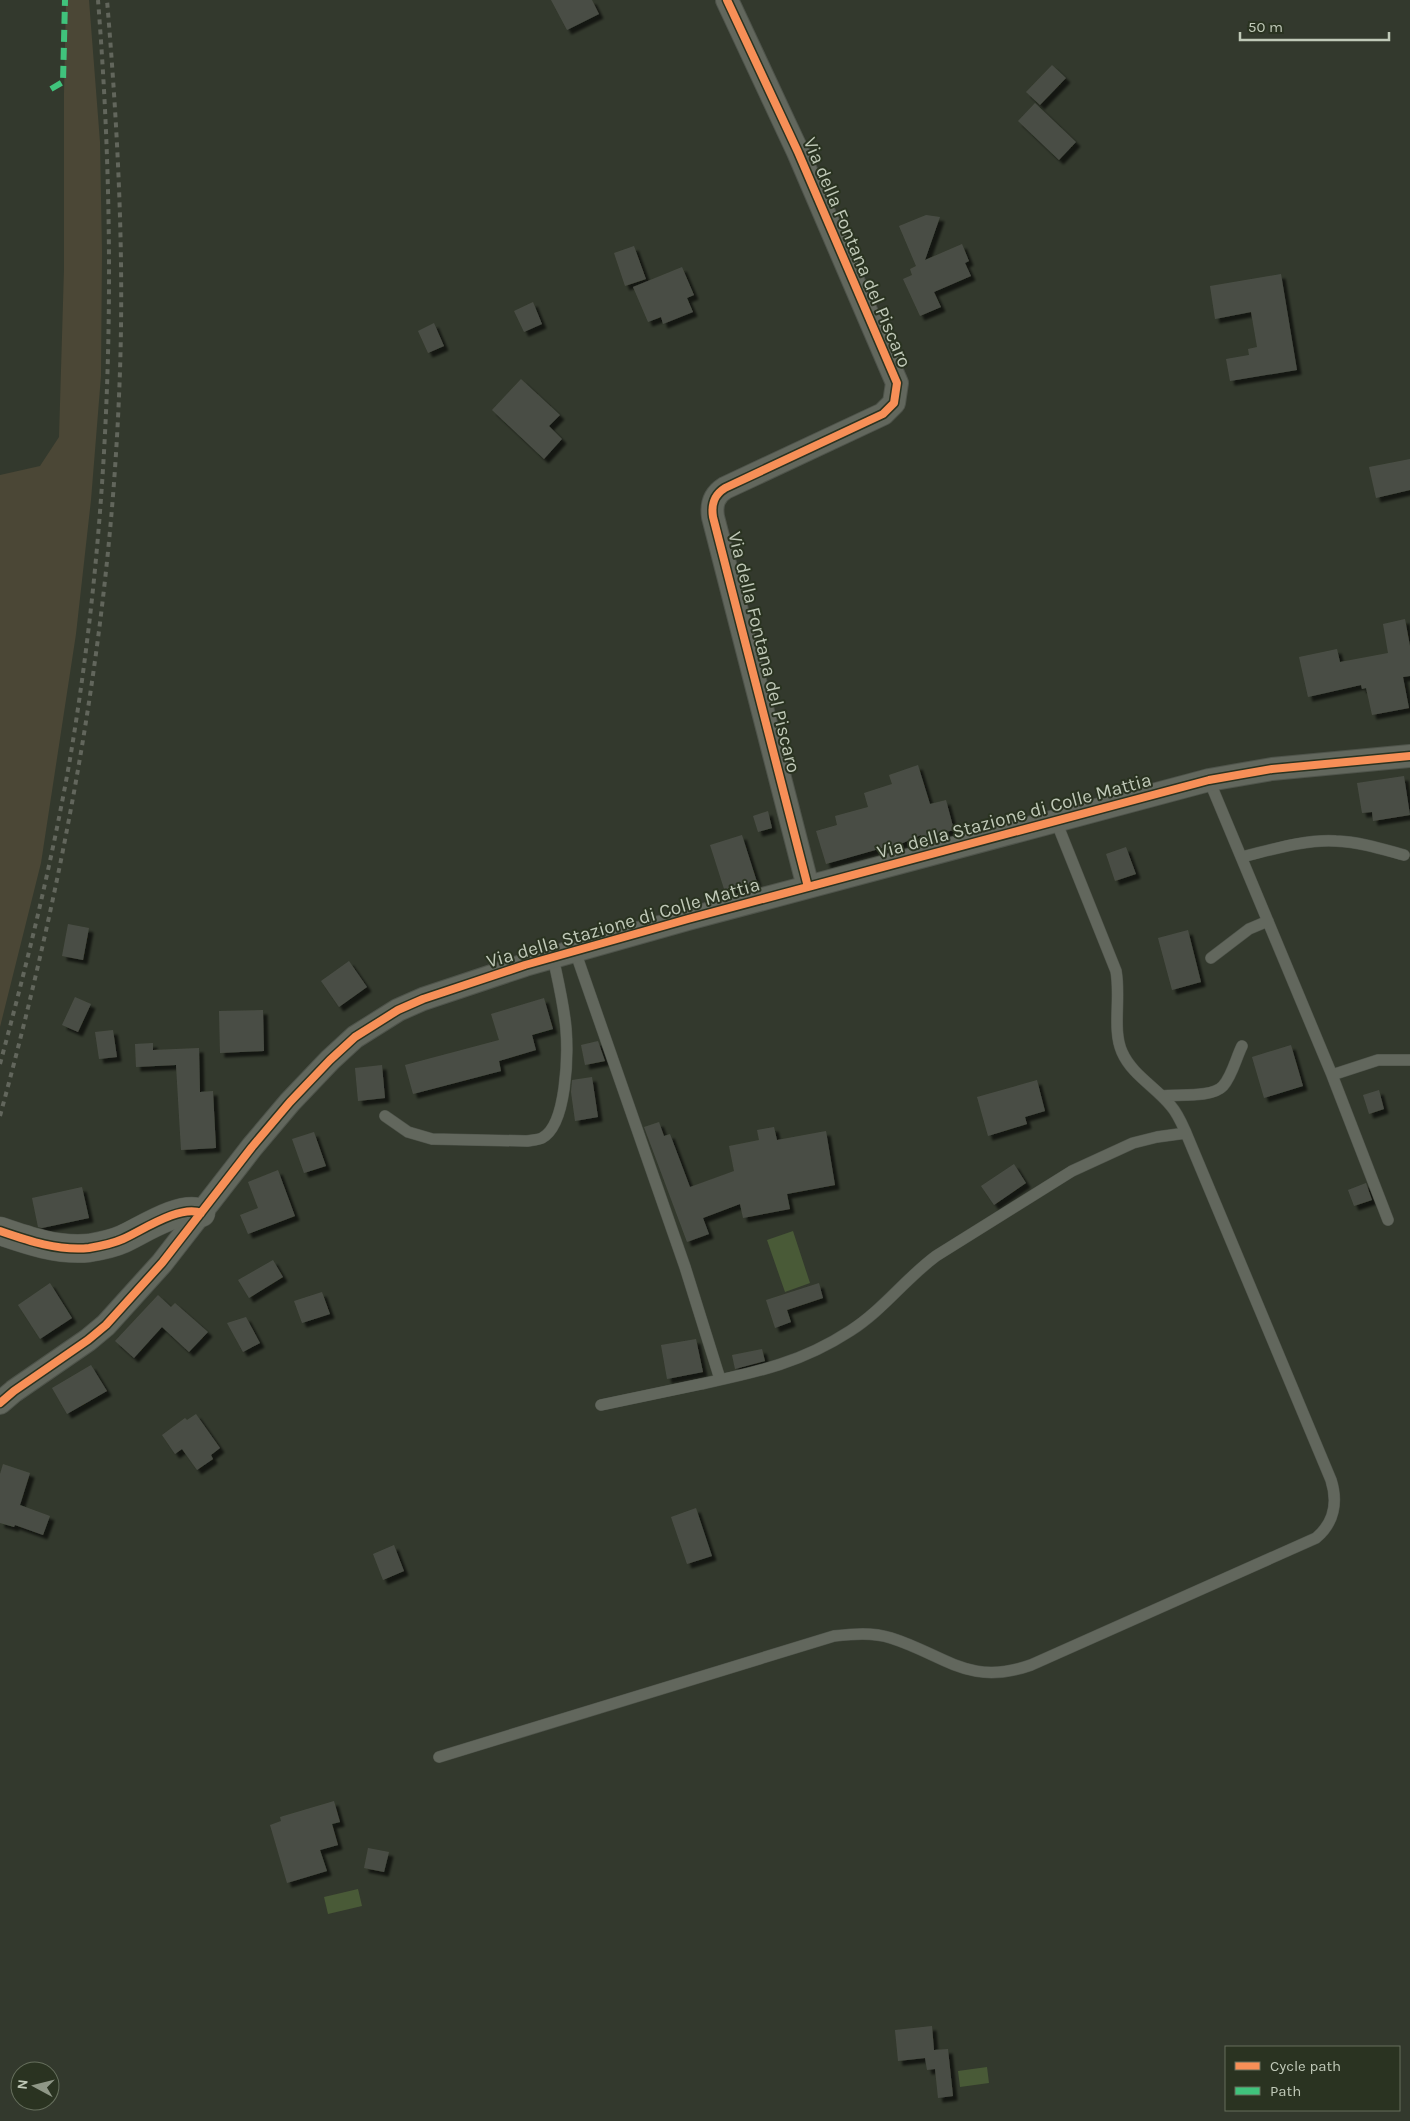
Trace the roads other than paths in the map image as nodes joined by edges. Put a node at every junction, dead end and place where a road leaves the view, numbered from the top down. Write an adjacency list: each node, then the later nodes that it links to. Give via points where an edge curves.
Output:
1 (727, 0): 7 (street, Via della Fontana del Piscaro, via 798,152 897,384 894,403 883,414 725,488 716,495 712,505)
2 (1410, 756): 3 (street, Via della Stazione di Colle Mattia, via 1291,766)
3 (1209, 780): 4 (street, Via della Stazione di Colle Mattia); 6 (lane)
4 (1056, 821): 7 (street, Via della Stazione di Colle Mattia); 15 (lane, via 1116,971 1121,1052 1130,1066)
5 (1404, 855): 6 (lane, via 1334,840 1298,844)
6 (1241, 857): 8 (lane)
7 (808, 887): 9 (street, Via della Stazione di Colle Mattia)
8 (1268, 921): 11 (lane, via 1249,929); 14 (lane)
9 (575, 951): 10 (street, Via della Stazione di Colle Mattia); 21 (lane, via 685,1267)
10 (553, 957): 16 (lane, via 565,1021 566,1059 558,1114 547,1134 527,1141 432,1139 408,1132); 18 (street, Via della Stazione di Colle Mattia, via 416,1002 364,1030 281,1111)
11 (1211, 958)
12 (1242, 1046): 15 (lane, via 1226,1082 1218,1090 1206,1094)
13 (1410, 1060): 14 (lane, via 1378,1060)
14 (1332, 1075): 19 (lane)
15 (1162, 1096): 17 (lane, via 1172,1107)
16 (385, 1116)
17 (1186, 1134): 21 (lane, via 1133,1143 1072,1171 936,1256 882,1307 837,1339 784,1364); 24 (lane, via 1331,1480 1335,1503 1322,1533 1310,1542 1014,1670 967,1670 884,1636 834,1636)
18 (201, 1213): 20 (street, via 196,1211 172,1216 122,1239 89,1248 49,1246); 22 (street, Via della Stazione di Colle Mattia, via 162,1263 106,1325)
19 (1388, 1220)
20 (1, 1231)
21 (720, 1379): 23 (lane)
22 (0, 1403)
23 (601, 1405)
24 (439, 1757)

